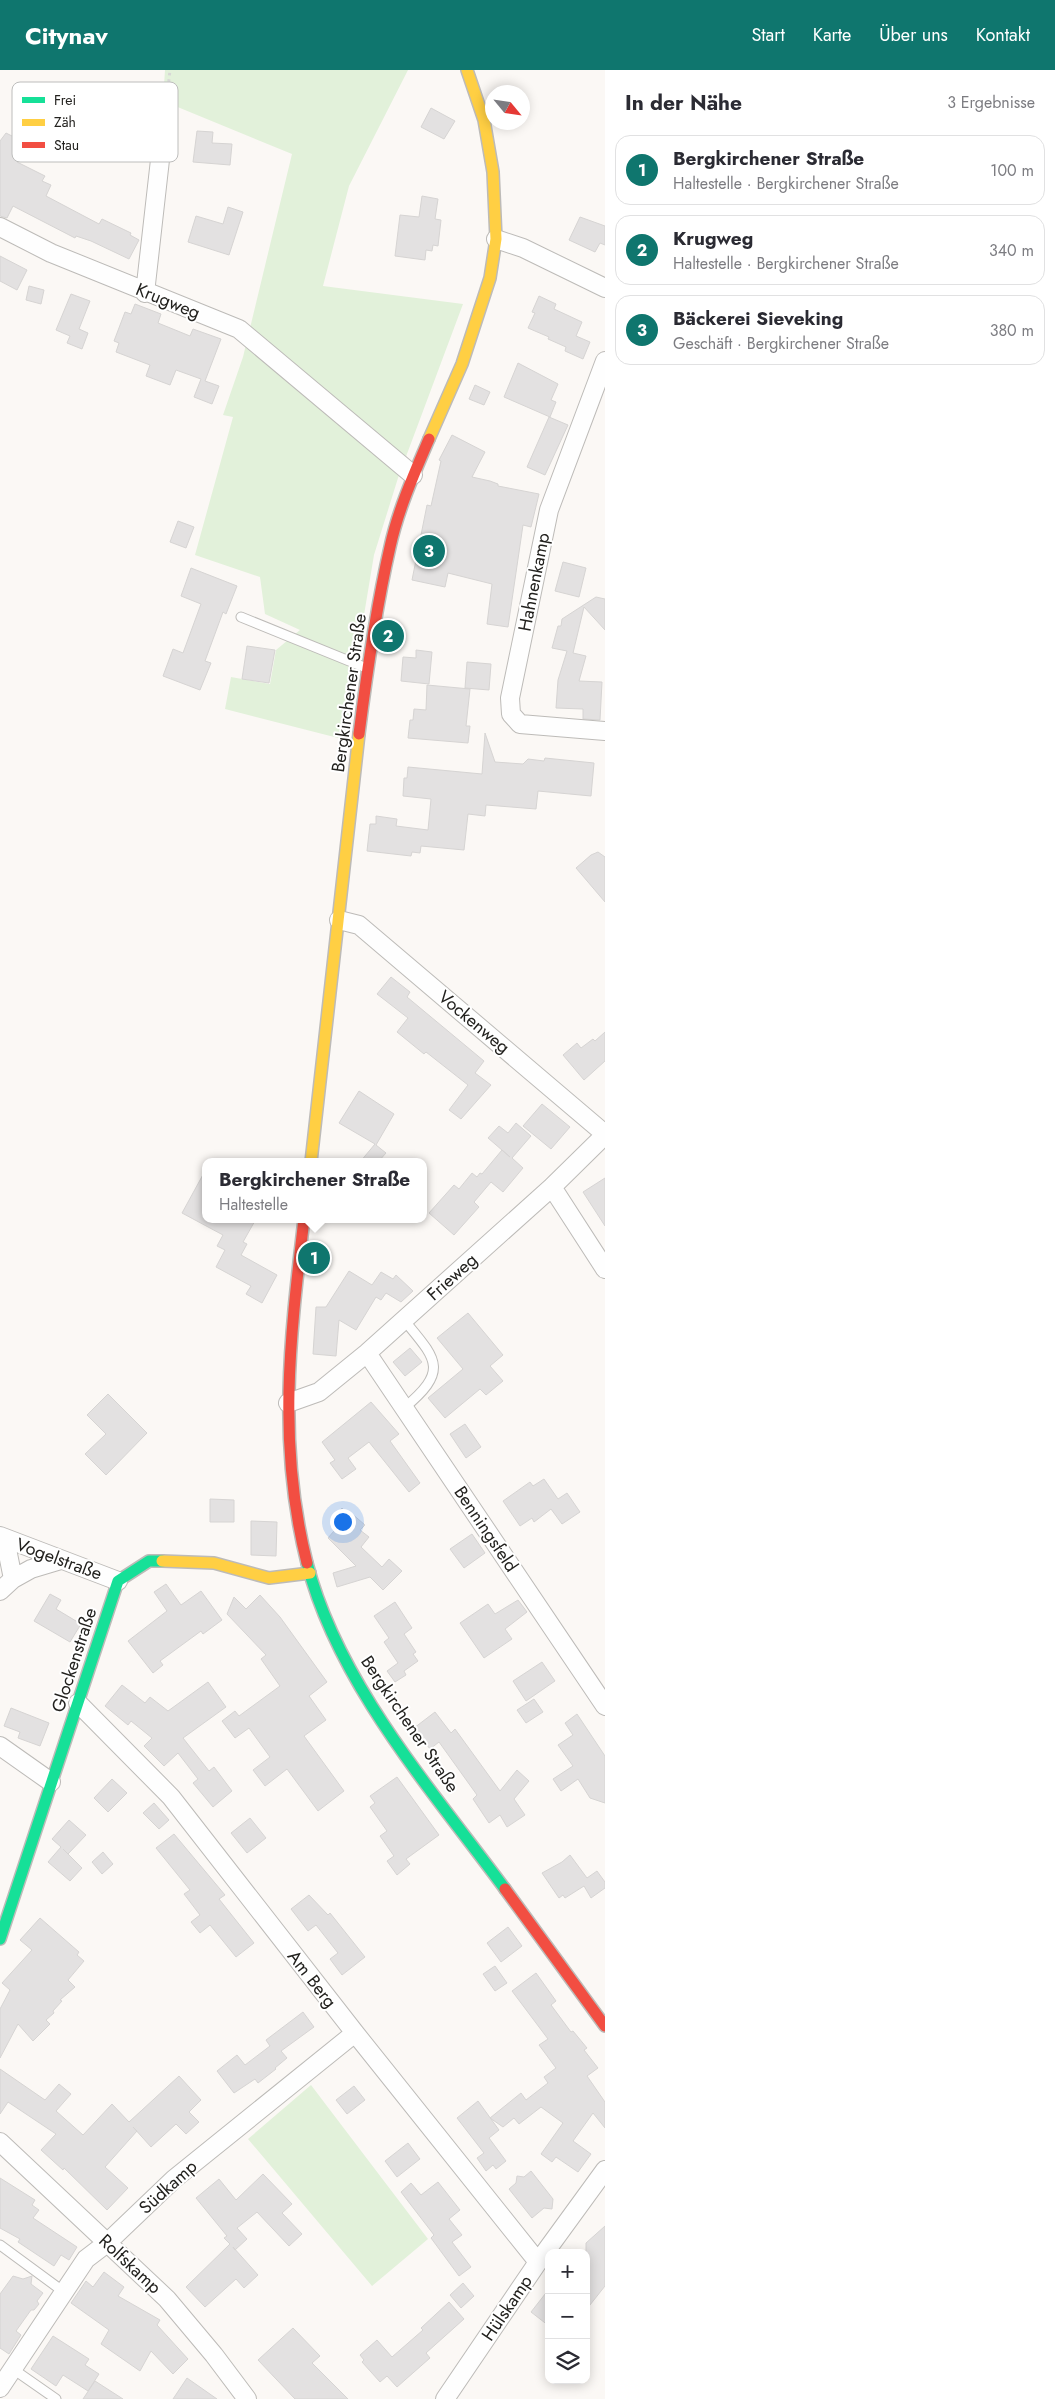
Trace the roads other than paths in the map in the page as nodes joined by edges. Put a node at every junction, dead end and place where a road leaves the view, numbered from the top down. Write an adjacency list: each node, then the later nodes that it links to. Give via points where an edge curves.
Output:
1 (468, 70): 4 (street, Bergkirchener Straße, via 484,120 493,172)
2 (160, 162): 6 (street)
3 (0, 227): 6 (street, Krugweg, via 51,253)
4 (496, 239): 5 (street); 8 (street, Bergkirchener Straße, via 479,318)
5 (605, 288)
6 (146, 293): 8 (street, Krugweg, via 240,330)
7 (605, 361): 11 (street, Hahnenkamp, via 549,510 510,698 511,714 520,724)
8 (413, 475): 10 (street, Bergkirchener Straße, via 390,545)
9 (241, 616): 10 (lane)
10 (367, 668): 12 (street, Bergkirchener Straße)
11 (605, 731)
12 (339, 920): 13 (street, Vockenweg, via 359,925); 14 (street, Bergkirchener Straße)
13 (605, 1134): 15 (street, Frieweg)
14 (311, 1158)
15 (552, 1187): 17 (street); 18 (street, Frieweg)
16 (304, 1223): 20 (street, Bergkirchener Straße, via 289,1349)
17 (605, 1269)
18 (404, 1320): 19 (street, Frieweg); 21 (lane, via 431,1353 435,1363 432,1376 421,1394)
19 (367, 1353): 20 (street, Frieweg, via 319,1392); 21 (street, Benningsfeld)
20 (288, 1403): 24 (street, Bergkirchener Straße, via 292,1475)
21 (404, 1408): 29 (street, Benningsfeld)
22 (2, 1537): 23 (street, Vogelstraße); 25 (street)
23 (61, 1560): 25 (street, via 31,1569); 26 (street, Vogelstraße)
24 (310, 1573): 26 (street, via 269,1578 214,1563 149,1561); 33 (street, Bergkirchener Straße, via 328,1626 358,1683)
25 (13, 1579): 27 (street)
26 (118, 1581): 28 (street, Glockenstraße)
27 (0, 1591)
28 (78, 1703): 31 (street, Glockenstraße); 34 (street, Am Berg, via 171,1797)
29 (605, 1706)
30 (0, 1746): 31 (street)
31 (51, 1782): 32 (street, Glockenstraße)
32 (0, 1939)
33 (605, 2026)
34 (355, 2033): 37 (street, Südkamp, via 174,2179); 39 (street, Am Berg)
35 (0, 2142): 37 (street, Rolfskamp)
36 (605, 2170): 39 (street, Hülskamp)
37 (107, 2243): 40 (street, Südkamp, via 86,2259); 43 (street, Rolfskamp, via 167,2299)
38 (0, 2245): 40 (lane)
39 (538, 2262): 44 (street, Hülskamp)
40 (64, 2292): 41 (street, Südkamp)
41 (5, 2377): 42 (lane, Südkamp)
42 (56, 2399)
43 (247, 2399)
44 (445, 2399)

